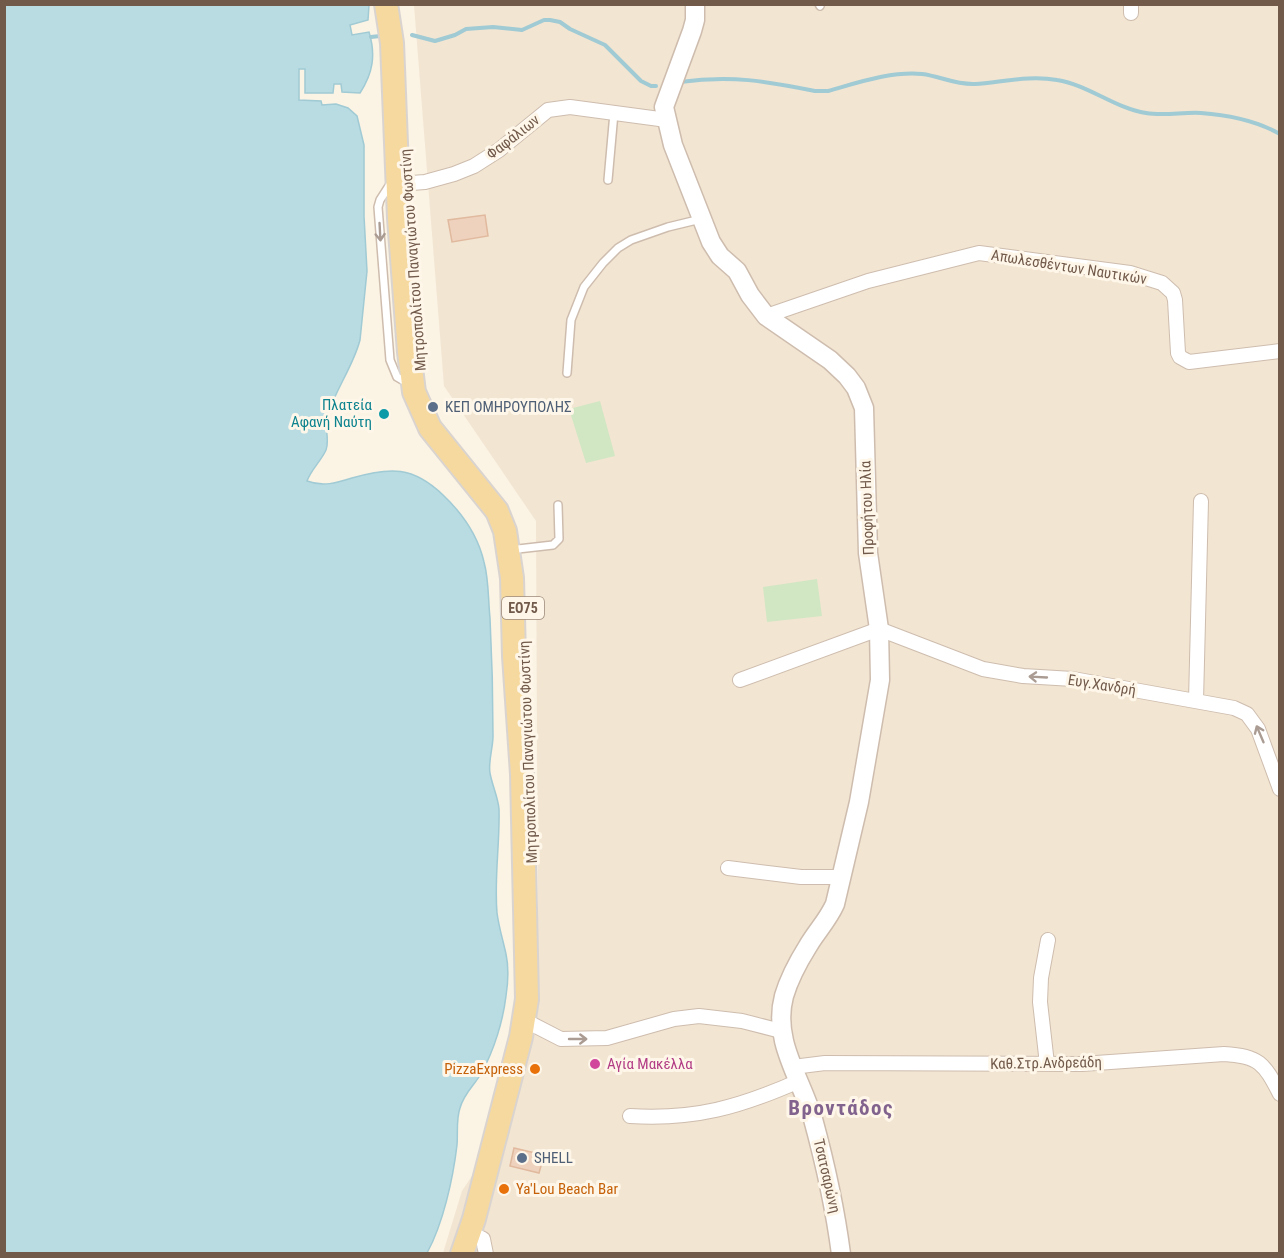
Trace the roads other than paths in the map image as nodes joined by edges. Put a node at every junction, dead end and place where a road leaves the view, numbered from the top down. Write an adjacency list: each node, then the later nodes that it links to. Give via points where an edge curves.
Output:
1 (386, 4): 7 (main road, Μητροπολίτου Παναγιώτου Φωστίνη / ΕΟ75)
2 (396, 4): 7 (main road, Μητροπολίτου Παναγιώτου Φωστίνη / ΕΟ75)
3 (695, 4): 5 (street, Προφήτου Ηλία, via 692,31 664,107)
4 (614, 113): 5 (street, Φαφάλιων); 6 (lane); 7 (street, Φαφάλιων, via 570,107 548,110 474,165 454,174)
5 (667, 120): 8 (street, Προφήτου Ηλία)
6 (608, 180)
7 (403, 184): 14 (main road, Μητροπολίτου Παναγιώτου Φωστίνη / ΕΟ75, via 423,389 437,422 505,507); 22 (main road, Μητροπολίτου Παναγιώτου Φωστίνη / ΕΟ75, one-way to 22, via 409,352 418,404 430,428 497,511 509,550 522,774)
8 (701, 219): 9 (street, Προφήτου Ηλία, via 715,250 737,271); 11 (lane, via 631,240 603,263 584,287 571,320)
9 (766, 316): 10 (street, Απωλεσθέντων Ναυτικών, via 868,281 980,253 1130,273 1162,283 1175,300 1178,353 1189,362); 15 (street, Προφήτου Ηλία, via 837,365 862,402 868,553)
10 (1280, 351)
11 (567, 373)
12 (1201, 501): 17 (street)
13 (558, 505): 14 (lane, via 559,539 553,545)
14 (518, 549): 22 (main road, Μητροπολίτου Παναγιώτου Φωστίνη / ΕΟ75, via 531,776 536,980)
15 (879, 629): 16 (street); 17 (street, Ευγ.Χανδρή, one-way to 15, via 1074,679 983,669); 20 (street, Προφήτου Ηλία, via 879,695)
16 (740, 680)
17 (1196, 701): 18 (street, Ευγ.Χανδρή, one-way to 17, via 1253,720 1234,708)
18 (1280, 789)
19 (728, 867): 20 (street)
20 (842, 878): 23 (street, Προφήτου Ηλία, via 830,915 791,978 784,997)
21 (1048, 940): 24 (street, via 1040,1002)
22 (528, 1022): 23 (street, one-way to 23, via 561,1039 582,1040 607,1038 699,1016); 28 (main road, Μητροπολίτου Παναγιώτου Φωστίνη / ΕΟ75)
23 (781, 1031): 25 (street, Προφήτου Ηλία)
24 (1047, 1064): 25 (street, Καθ.Στρ.Ανδρεάδη, via 825,1063); 26 (street, Καθ.Στρ.Ανδρεάδη, via 1244,1055 1269,1071)
25 (796, 1074): 27 (street, Καθ.Στρ.Ανδρεάδη, via 758,1100 676,1117); 29 (street, Τσατσαρώνη, via 817,1133)
26 (1280, 1094)
27 (630, 1116)
28 (474, 1246)
29 (841, 1254)

